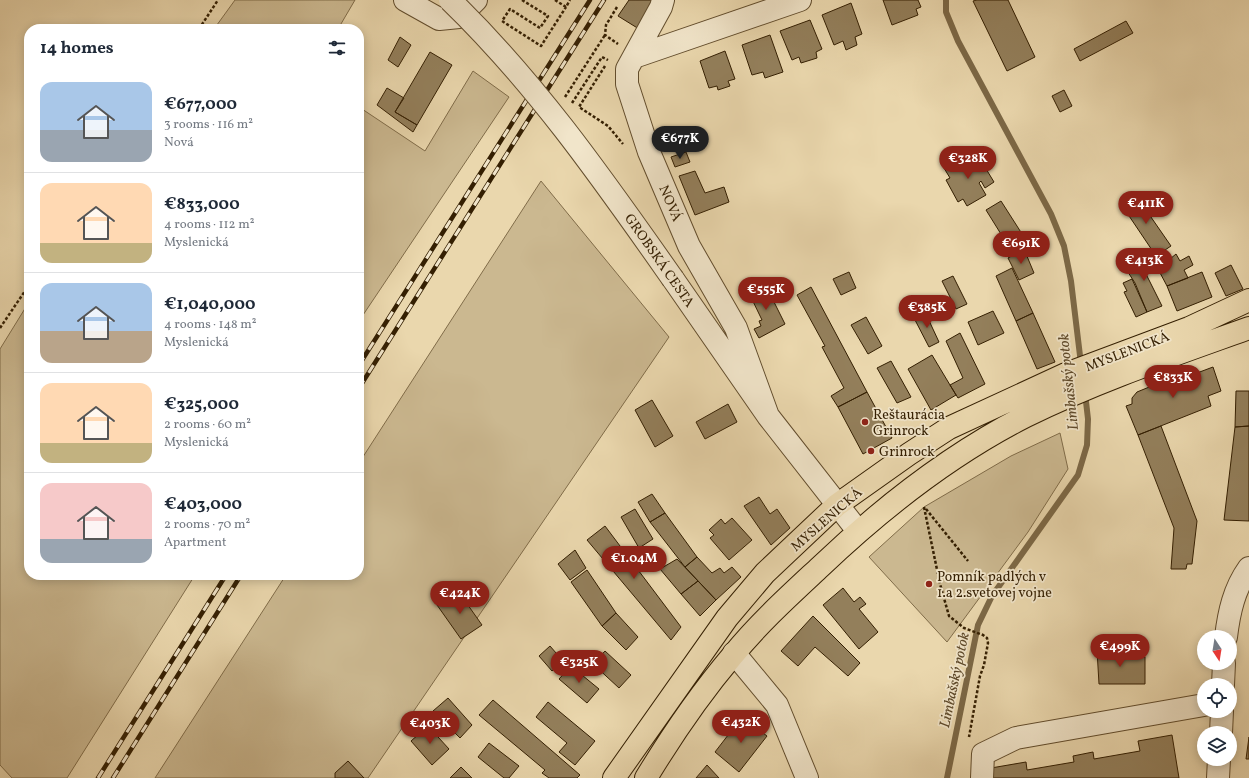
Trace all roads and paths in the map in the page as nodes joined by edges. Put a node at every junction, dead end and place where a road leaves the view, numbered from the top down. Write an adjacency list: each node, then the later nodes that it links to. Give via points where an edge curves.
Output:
1 (218, 0): 12 (path)
2 (405, 0): 4 (street, via 439,19 459,17)
3 (450, 0): 21 (street, GROBSKÁ CESTA, bridge, via 510,63 565,128)
4 (476, 0)
5 (522, 0): 10 (path, via 548,16 540,28 510,9 502,21 541,46)
6 (555, 0): 10 (path)
7 (570, 0): 10 (path)
8 (663, 0): 14 (street, NOVÁ)
9 (800, 0): 14 (street)
10 (566, 7)
11 (617, 7): 13 (path, via 606,25)
12 (202, 24)
13 (605, 35): 14 (path); 15 (path, via 564,99 571,104 602,57 608,60 579,107 608,126)
14 (634, 57): 21 (street, NOVÁ, via 627,69 627,84 647,144 689,246 736,328)
15 (625, 146)
16 (24, 292): 18 (path)
17 (1249, 300): 20 (main road, MYSLENICKÁ)
18 (0, 328)
19 (1249, 328): 20 (main road, MYSLENICKÁ, via 1165,358)
20 (1098, 373): 22 (main road, MYSLENICKÁ, via 1066,374 949,428); 23 (main road, MYSLENICKÁ, via 1066,397 967,449 890,504)
21 (768, 416): 22 (street, GROBSKÁ CESTA)
22 (837, 505): 23 (street, GROBSKÁ CESTA); 31 (main road, MYSLENICKÁ, via 765,572 727,618)
23 (858, 531): 27 (main road, MYSLENICKÁ)
24 (968, 561): 29 (path, via 924,507 949,616 964,628 987,638 988,643)
25 (1249, 568): 26 (street, via 1241,580 1230,608)
26 (1227, 630)
27 (734, 653): 32 (main road, MYSLENICKÁ, via 698,699); 33 (street, via 777,705)
28 (1197, 706): 34 (street, via 1016,738 983,754)
29 (969, 742)
30 (1219, 766): 35 (street)
31 (614, 778)
32 (646, 778)
33 (808, 778)
34 (982, 778)
35 (1218, 778)

